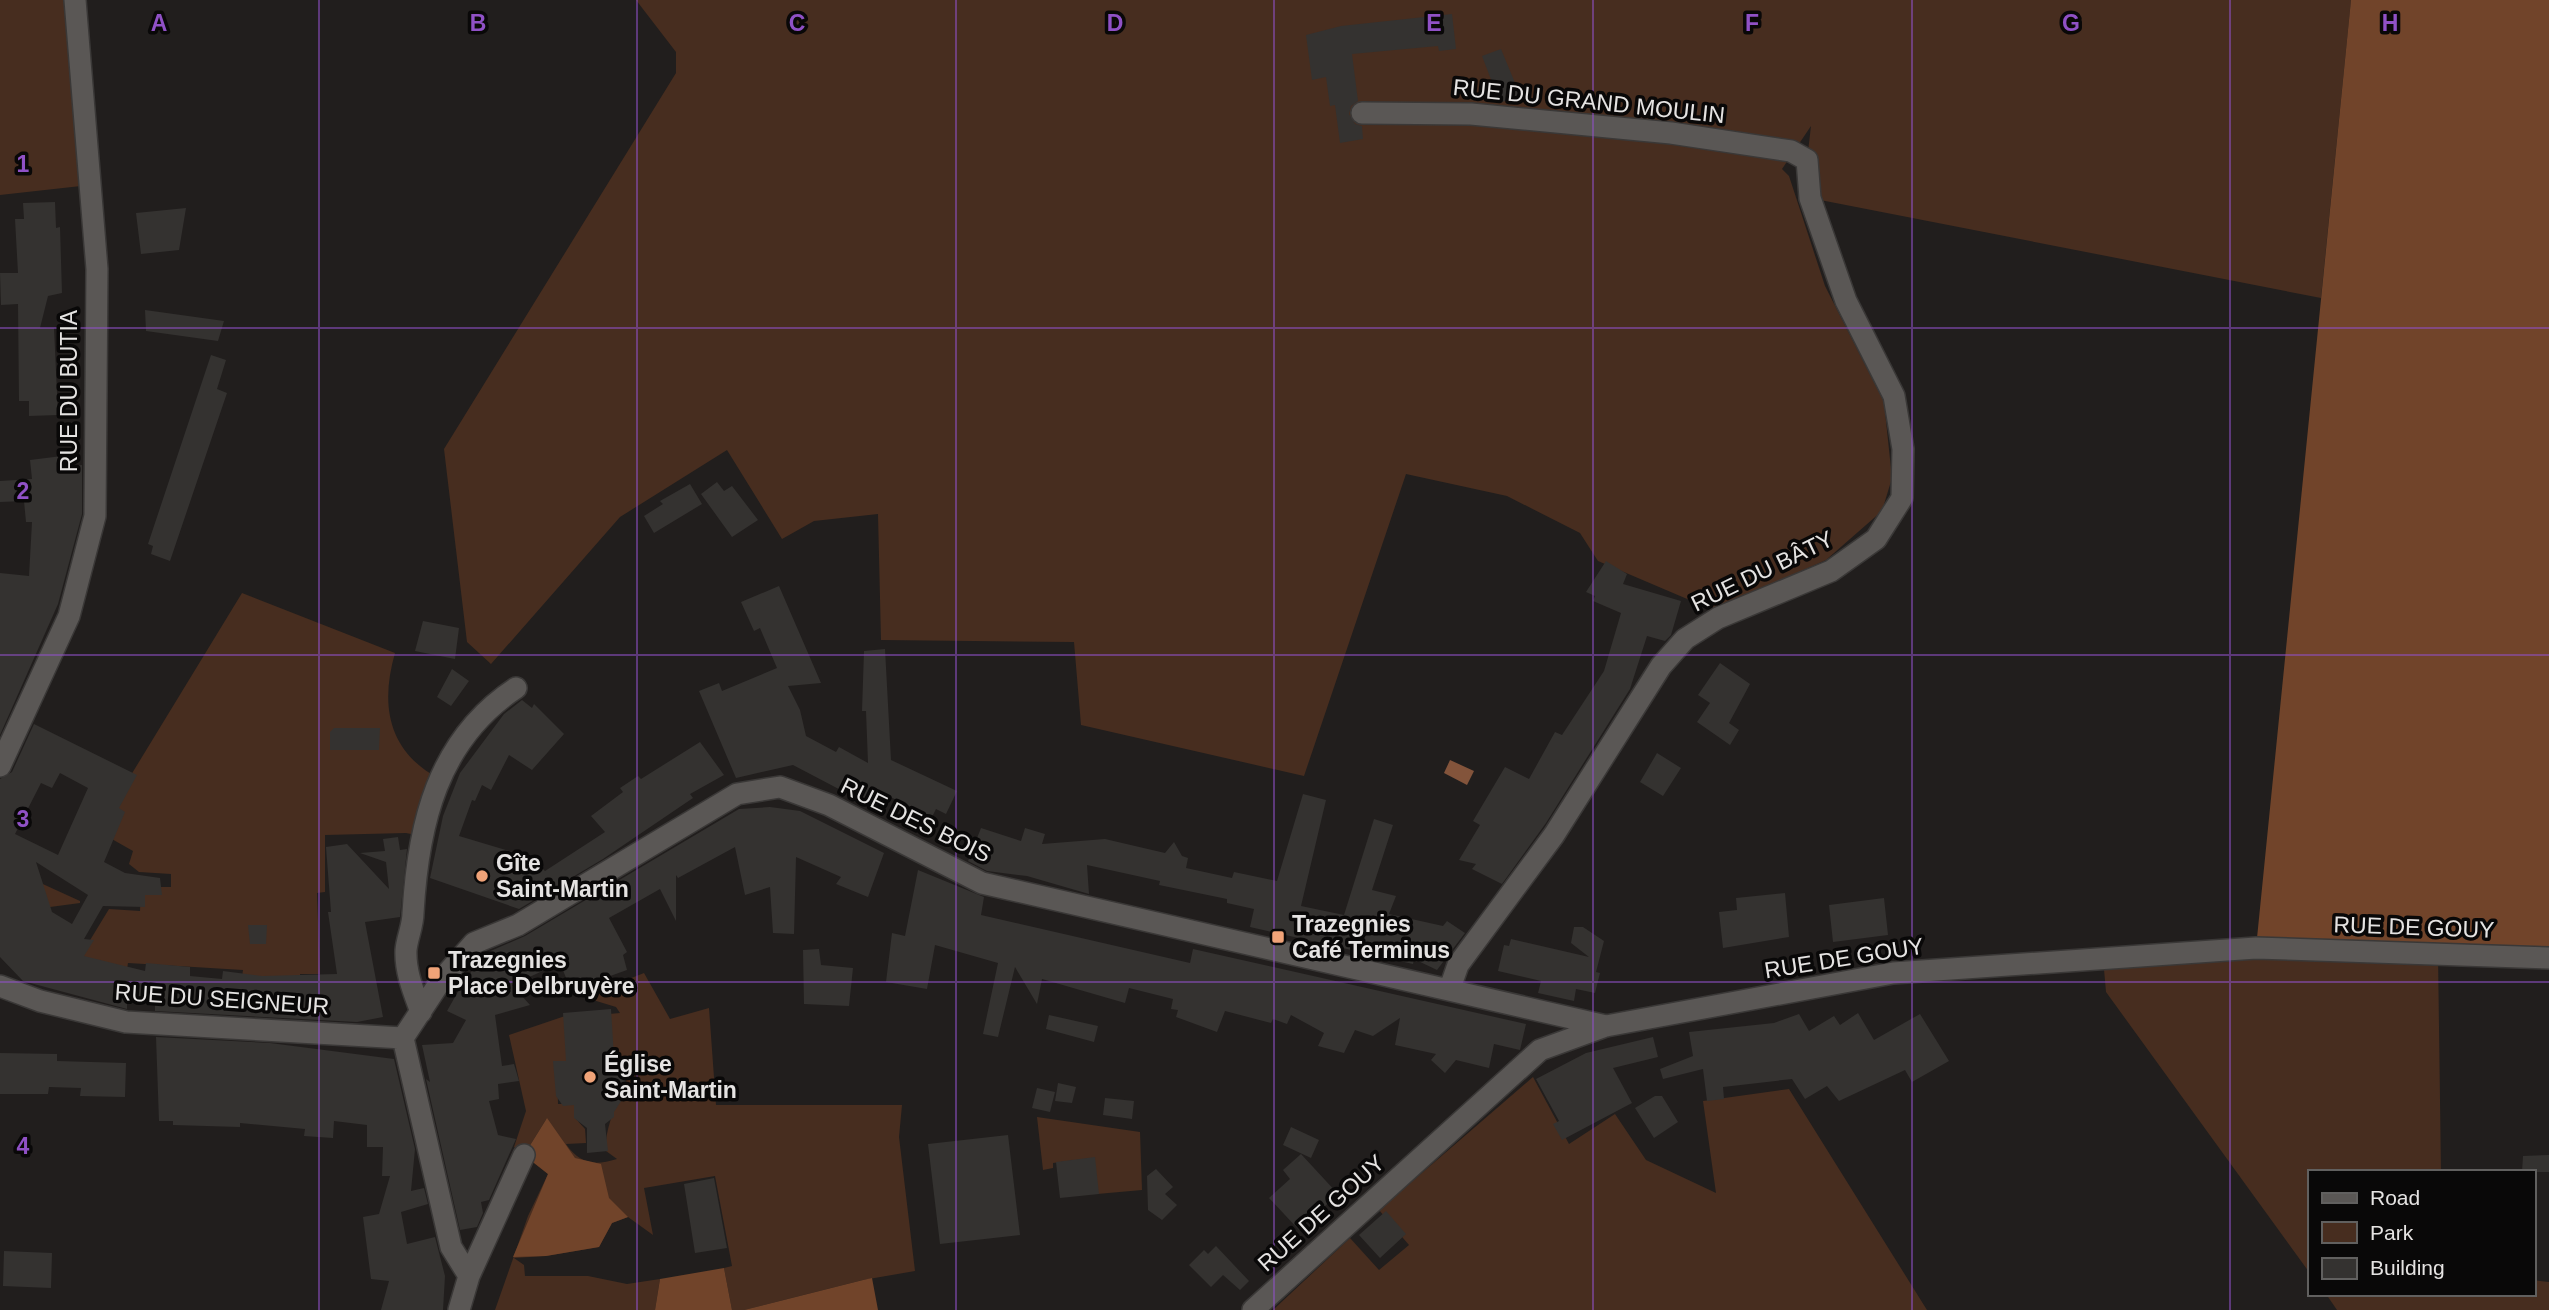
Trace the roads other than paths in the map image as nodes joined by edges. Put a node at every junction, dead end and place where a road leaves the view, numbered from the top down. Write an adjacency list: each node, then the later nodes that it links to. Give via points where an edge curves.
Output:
1 (75, 0): 5 (street, RUE DU BUTIA, via 97,269 95,516 69,616)
2 (1362, 113): 3 (street, RUE DU GRAND MOULIN, via 1436,112 1671,133 1791,151)
3 (1807, 160): 8 (street, RUE DU BÂTY, via 1810,198 1846,302 1894,396 1903,449 1902,499 1876,539 1831,571 1718,618 1685,639 1661,666 1554,835 1458,965)
4 (516, 688): 9 (street, via 478,720 438,778 421,836 406,949)
5 (0, 766)
6 (2549, 958): 10 (street, RUE DE GOUY, via 2256,948 1919,971)
7 (0, 986): 11 (street, RUE DU SEIGNEUR, via 126,1022)
8 (1450, 988): 9 (street, RUE DES BOIS, via 982,884 829,805 780,787 737,794 518,925 474,943); 10 (street, RUE DES BOIS)
9 (421, 1012): 11 (street, RUE DES BOIS)
10 (1606, 1026): 15 (street, RUE DE GOUY, via 1540,1050)
11 (403, 1038): 13 (street, via 451,1247)
12 (524, 1155): 13 (street)
13 (469, 1276): 14 (street)
14 (459, 1310)
15 (1253, 1310)

